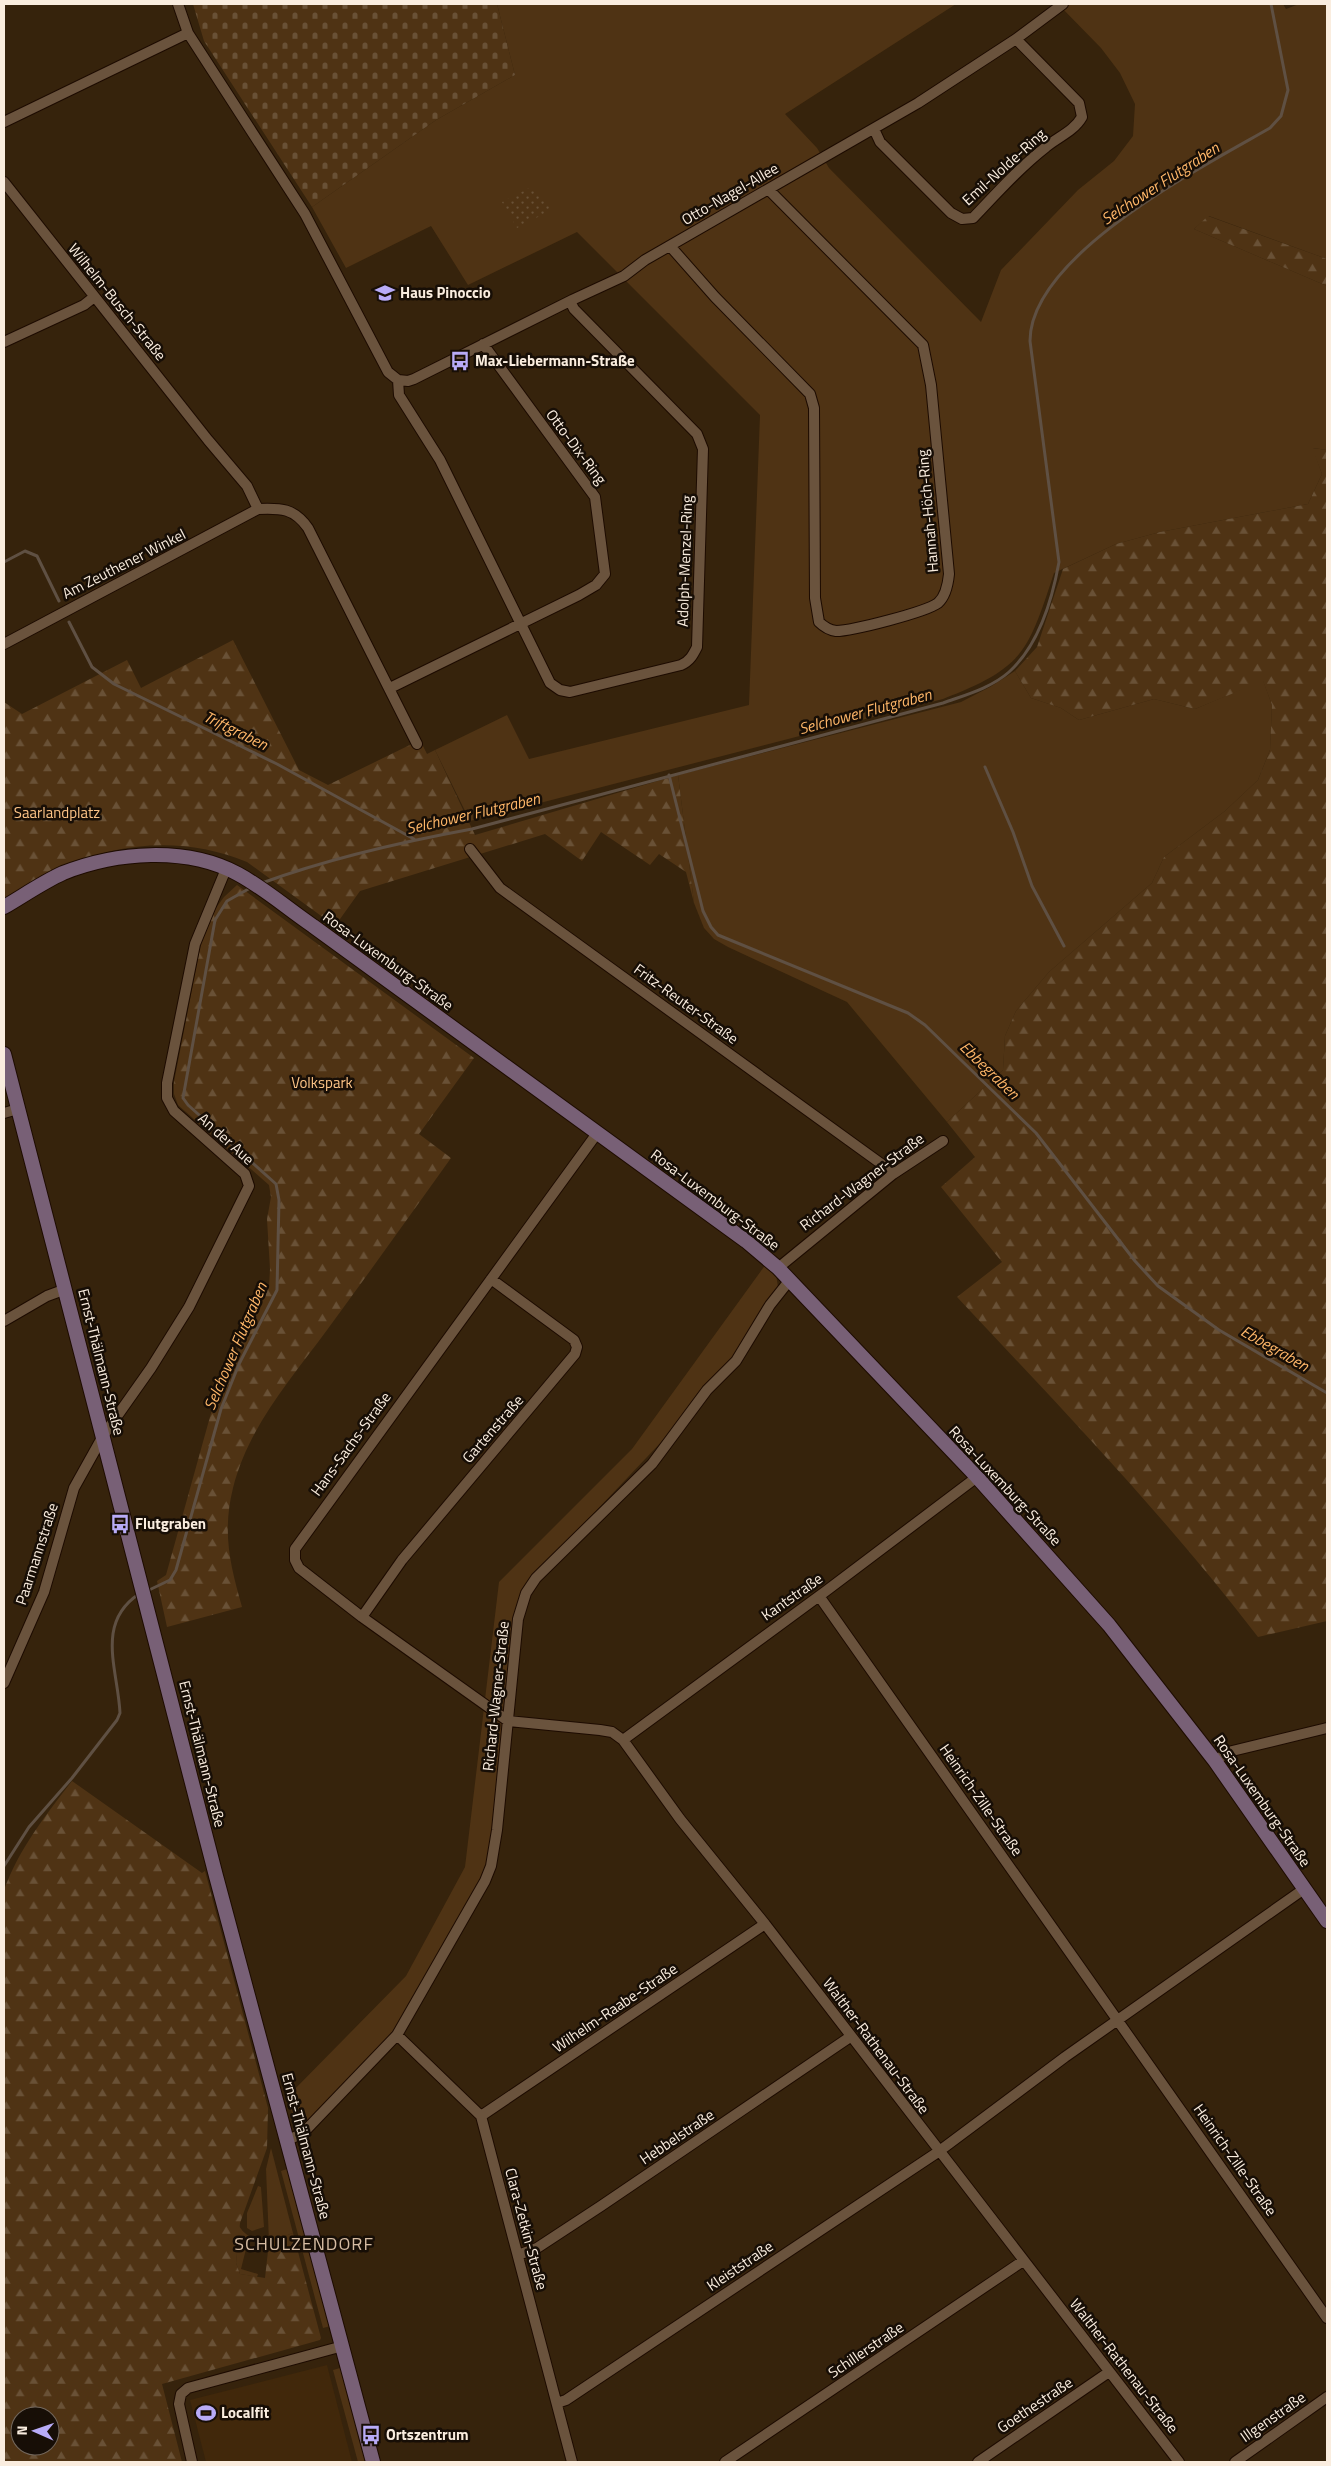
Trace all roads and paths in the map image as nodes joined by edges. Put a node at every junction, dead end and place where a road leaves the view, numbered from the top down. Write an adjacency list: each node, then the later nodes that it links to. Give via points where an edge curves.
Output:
1 (178, 4): 3 (street)
2 (1063, 4): 4 (street, Otto-Nagel-Allee)
3 (188, 33): 5 (street); 14 (street, via 305,214 388,372)
4 (1016, 38): 6 (street, Otto-Nagel-Allee, via 948,85); 6 (street, Emil-Nolde-Ring, via 1079,103 1082,117 1073,128 1024,166 973,218 962,219 951,213 880,142)
5 (4, 122)
6 (874, 129): 8 (street, Otto-Nagel-Allee)
7 (4, 182): 10 (street, Wilhelm-Busch-Straße)
8 (769, 190): 9 (street, Otto-Nagel-Allee); 9 (street, Hannah-Höch-Ring, via 923,345 931,385 949,574 945,593 938,602 919,611 846,630 829,630 819,622 815,598 814,408 810,394)
9 (670, 246): 11 (street, Otto-Nagel-Allee, via 624,276)
10 (94, 297): 12 (street, via 84,305); 15 (street, Wilhelm-Busch-Straße, via 254,495)
11 (570, 301): 13 (street, Otto-Nagel-Allee); 16 (street, Adolph-Menzel-Ring, via 574,309 702,440 697,647 688,662 681,665 564,691 550,683)
12 (4, 342)
13 (483, 344): 14 (street, Otto-Nagel-Allee, via 414,379); 16 (street, Otto-Dix-Ring, via 598,504 605,574 579,595)
14 (398, 380): 16 (street, via 402,400 440,460)
15 (258, 508): 17 (street, Am Zeuthener Winkel); 18 (street, Am Zeuthener Winkel, via 283,508 301,518)
16 (521, 624): 18 (street)
17 (4, 644)
18 (390, 688): 19 (street, Am Zeuthener Winkel)
19 (417, 744)
20 (470, 848): 28 (street, Fritz-Reuter-Straße, via 500,888)
21 (226, 869): 22 (street, Rosa-Luxemburg-Straße, via 196,860 164,856 111,860 61,874); 26 (street, Rosa-Luxemburg-Straße, via 267,894); 34 (street, An der Aue, via 194,944 167,1083 167,1098 174,1111 244,1174 248,1186 189,1306 151,1368)
22 (4, 907)
23 (4, 1054): 24 (street, Ernst-Thälmann-Straße)
24 (18, 1109): 25 (street); 32 (street, Ernst-Thälmann-Straße)
25 (4, 1113)
26 (598, 1132): 29 (street, Rosa-Luxemburg-Straße); 30 (street, Hans-Sachs-Straße)
27 (943, 1141): 28 (street, Richard-Wagner-Straße)
28 (893, 1174): 29 (street, Richard-Wagner-Straße)
29 (778, 1268): 31 (street, Rosa-Luxemburg-Straße)
30 (491, 1279): 37 (street, Hans-Sachs-Straße, via 295,1549 299,1568); 37 (street, Gartenstraße, via 574,1340 575,1354 402,1560)
31 (789, 1281): 35 (street, Rosa-Luxemburg-Straße); 40 (street, Richard-Wagner-Straße, via 736,1360 707,1390 652,1464 528,1588 518,1619)
32 (66, 1289): 33 (street); 34 (street, Ernst-Thälmann-Straße)
33 (4, 1321)
34 (103, 1436): 38 (street, Paarmannstraße, via 74,1488 44,1592); 51 (street, Ernst-Thälmann-Straße, via 216,1876)
35 (977, 1477): 36 (street, Kantstraße); 43 (street, Rosa-Luxemburg-Straße, via 1109,1625)
36 (819, 1596): 42 (street, Kantstraße); 47 (street, Heinrich-Zille-Straße)
37 (362, 1617): 40 (street, Hans-Sachs-Straße)
38 (6, 1671): 39 (street, Paarmannstraße)
39 (4, 1682)
40 (508, 1721): 42 (street, Walther-Rathenau-Straße, via 600,1730 612,1732); 48 (street, Richard-Wagner-Straße, via 491,1866 478,1896)
41 (1327, 1728): 43 (street, via 1225,1753)
42 (623, 1740): 46 (street, Walther-Rathenau-Straße)
43 (1215, 1761): 44 (street, Rosa-Luxemburg-Straße)
44 (1304, 1889): 45 (street, Rosa-Luxemburg-Straße); 47 (street)
45 (1327, 1921)
46 (764, 1924): 49 (street, Walther-Rathenau-Straße); 50 (street, Wilhelm-Raabe-Straße)
47 (1118, 2020): 52 (street); 55 (street, Heinrich-Zille-Straße)
48 (397, 2035): 50 (street); 51 (street, Richard-Wagner-Straße, via 303,2133)
49 (850, 2037): 52 (street, Walther-Rathenau-Straße); 53 (street, Hebbelstraße, via 601,2206 537,2248)
50 (481, 2116): 53 (street, Clara-Zetkin-Straße)
51 (288, 2140): 56 (street, Ernst-Thälmann-Straße)
52 (938, 2152): 54 (street, Walther-Rathenau-Straße); 59 (street, Kleiststraße)
53 (518, 2256): 59 (street, Clara-Zetkin-Straße)
54 (1023, 2261): 57 (street, Walther-Rathenau-Straße); 63 (street, Schillerstraße)
55 (1327, 2318)
56 (343, 2346): 60 (street, via 188,2388 181,2394 178,2404); 61 (street, Ernst-Thälmann-Straße)
57 (1109, 2372): 64 (street, Goethestraße); 65 (street, Walther-Rathenau-Straße)
58 (1327, 2397): 66 (street, Illgenstraße)
59 (557, 2403): 62 (street, Clara-Zetkin-Straße)
60 (192, 2462)
61 (373, 2462)
62 (572, 2462)
63 (725, 2462)
64 (978, 2462)
65 (1179, 2462)
66 (1235, 2462)

